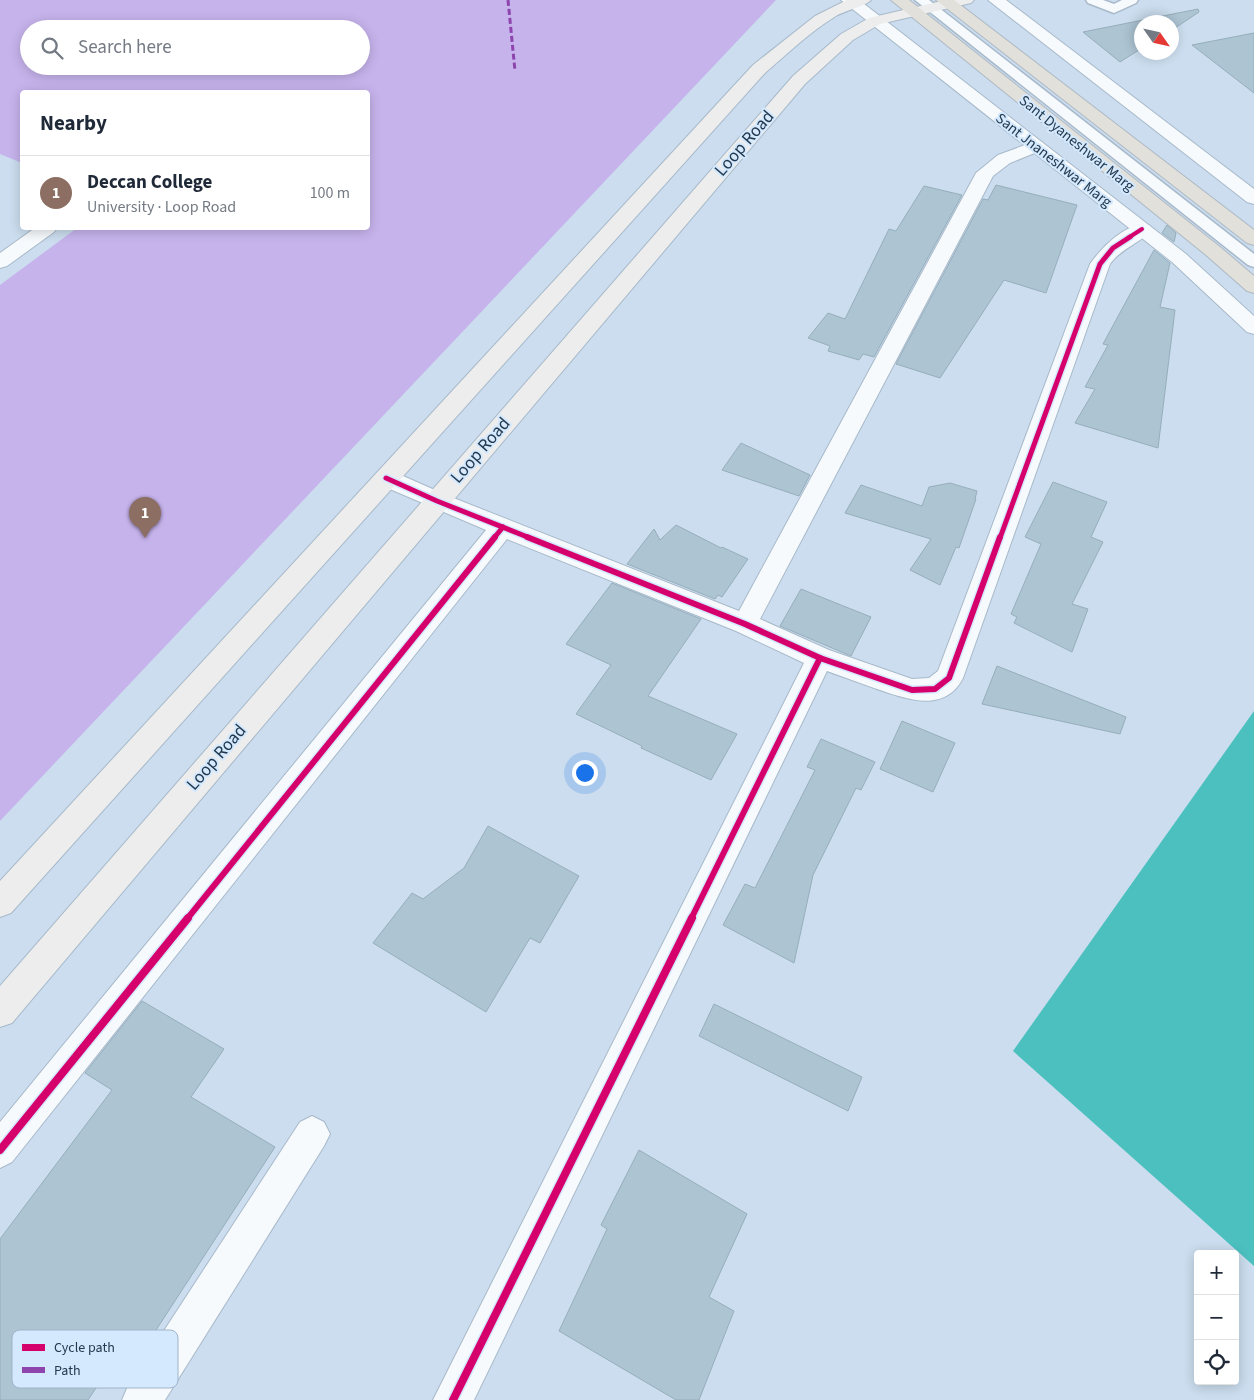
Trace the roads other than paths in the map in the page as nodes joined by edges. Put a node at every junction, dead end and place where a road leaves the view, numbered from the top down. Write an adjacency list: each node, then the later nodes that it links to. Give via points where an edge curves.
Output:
1 (996, 0): 8 (street)
2 (1092, 0): 3 (lane, via 1114,9)
3 (1132, 0)
4 (855, 1): 6 (street, Sant Jnaneshwar Marg); 16 (main road, via 810,26 759,69)
5 (932, 3): 6 (main road, Loop Road); 11 (main road, Sant Dyaneshwar Marg); 13 (lane); 14 (main road, Sant Dyaneshwar Marg)
6 (875, 21): 7 (street, Sant Jnaneshwar Marg); 17 (main road, Loop Road, via 847,37 799,80)
7 (1036, 146): 9 (street, Sant Jnaneshwar Marg); 19 (street, via 1004,159 985,173)
8 (1254, 198)
9 (1142, 229): 15 (street, Sant Jnaneshwar Marg, via 1179,258); 20 (street, via 1115,246 1100,264 949,678 935,690 912,690)
10 (44, 230): 12 (street)
11 (1254, 239)
12 (0, 262)
13 (1254, 262)
14 (1254, 287)
15 (1254, 327)
16 (386, 478): 17 (street); 21 (main road)
17 (437, 500): 18 (street); 22 (main road, Loop Road)
18 (502, 527): 19 (street); 24 (street)
19 (745, 624): 20 (street)
20 (820, 658): 28 (street)
21 (0, 903)
22 (0, 1011)
23 (312, 1134): 25 (street)
24 (0, 1150)
25 (178, 1344)
26 (150, 1388): 27 (street)
27 (142, 1400)
28 (453, 1400)

